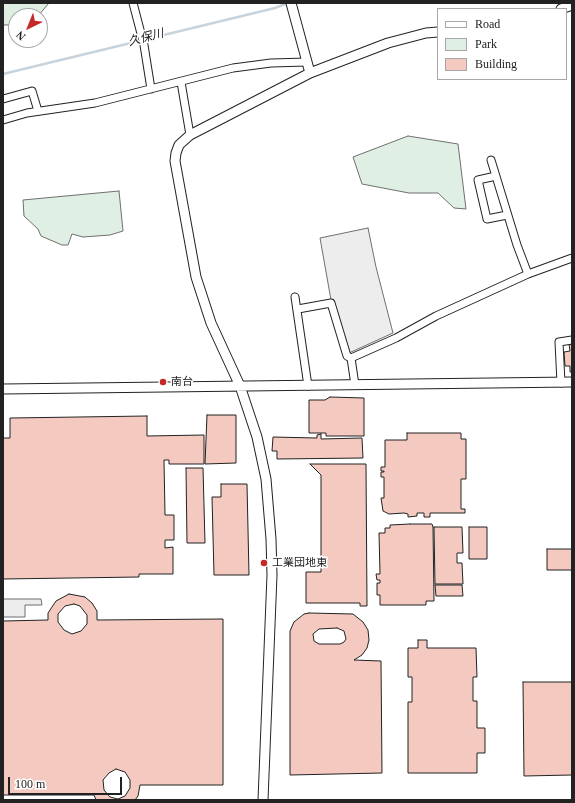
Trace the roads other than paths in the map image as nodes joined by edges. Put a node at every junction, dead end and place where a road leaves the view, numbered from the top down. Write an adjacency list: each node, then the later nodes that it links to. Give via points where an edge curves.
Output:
1 (133, 3): 7 (street, via 142,34)
2 (292, 5): 4 (street)
3 (437, 32): 5 (street, via 388,43)
4 (307, 62): 5 (street); 6 (street, via 233,68)
5 (310, 73): 11 (street)
6 (181, 82): 7 (street); 11 (street)
7 (151, 89): 9 (street, via 95,102)
8 (3, 99): 9 (street, via 32,91)
9 (38, 111): 10 (street)
10 (3, 120)
11 (190, 135): 24 (street, via 180,145 175,161 196,278 211,323)
12 (491, 160): 13 (street)
13 (496, 176): 14 (street); 14 (street, via 478,180 487,219)
14 (507, 215): 16 (street)
15 (572, 258): 16 (street)
16 (528, 274): 20 (street)
17 (295, 297): 18 (street)
18 (298, 309): 20 (street, via 331,303 347,356); 25 (street)
19 (572, 340): 21 (street, via 559,342)
20 (351, 358): 23 (street)
21 (562, 382): 22 (street); 23 (street)
22 (572, 382)
23 (355, 385): 25 (street)
24 (240, 386): 25 (street); 26 (street); 27 (street, via 261,453 271,539 272,575)
25 (308, 386)
26 (3, 389)
27 (263, 800)

